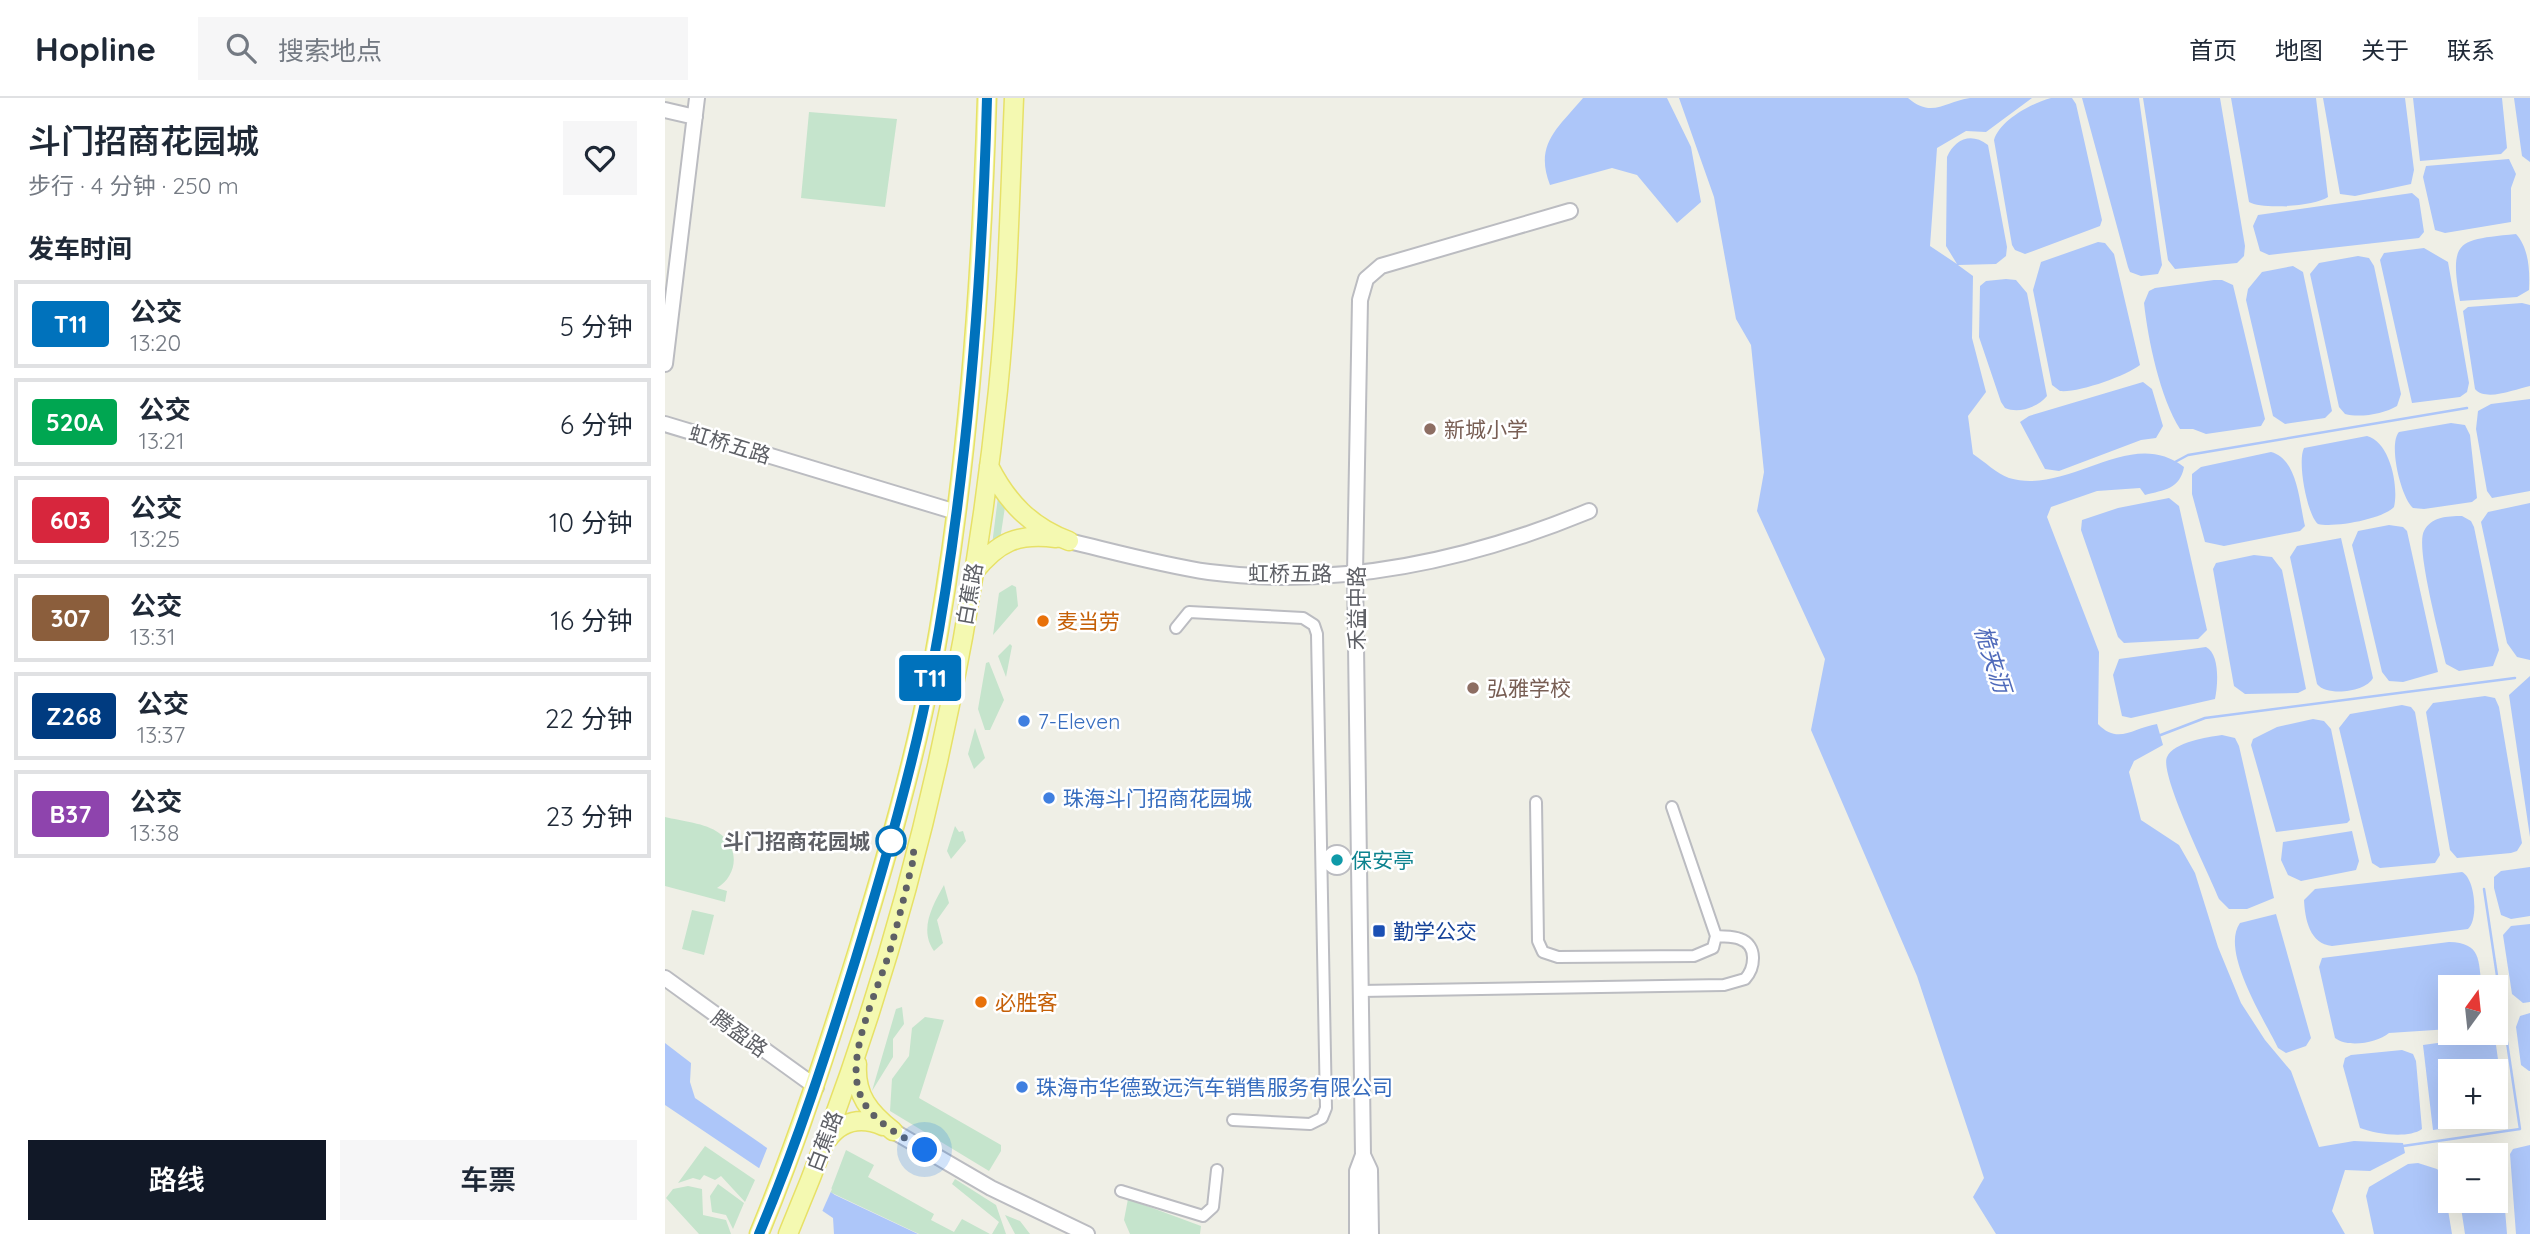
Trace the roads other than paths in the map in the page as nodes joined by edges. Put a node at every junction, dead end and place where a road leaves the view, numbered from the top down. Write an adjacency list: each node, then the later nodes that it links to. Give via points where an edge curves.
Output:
1 (697, 98): 5 (street)
2 (987, 98): 11 (main road, 白蕉路, via 979,283)
3 (1014, 98): 9 (main road, 白蕉路, via 1009,249)
4 (665, 110): 5 (street)
5 (695, 117): 7 (street)
6 (1570, 211): 14 (street, 禾益中路, via 1381,266 1366,279 1360,300)
7 (665, 364)
8 (665, 424): 11 (street, 虹桥五路)
9 (989, 466): 12 (main road, via 1019,511); 13 (main road, 白蕉路)
10 (1589, 511): 14 (street, 虹桥五路, via 1473,551)
11 (956, 512): 24 (main road, 白蕉路, via 932,669 899,817)
12 (1069, 541): 13 (main road, via 1014,539 996,547); 14 (street, 虹桥五路, via 1210,572)
13 (974, 572): 23 (main road, 白蕉路, via 927,806 891,947)
14 (1355, 573): 19 (street, 禾益中路)
15 (1176, 628): 18 (street, via 1189,612 1300,618 1316,628)
16 (1536, 802): 20 (street, via 1538,937 1543,953 1558,957 1698,956 1710,951)
17 (1672, 807): 20 (street)
18 (1324, 860): 19 (street, via 1336,851); 25 (street, via 1326,1112 1310,1124)
19 (1352, 860): 22 (street, 禾益中路)
20 (1716, 936): 22 (street, via 1742,939 1751,948 1753,964 1745,979 1724,985)
21 (665, 978): 24 (street, 腾盈路)
22 (1360, 991): 28 (street, 禾益中路)
23 (859, 1046): 26 (main road, via 859,1092 872,1112); 27 (main road, 白蕉路)
24 (816, 1087): 31 (main road, 白蕉路)
25 (1233, 1120)
26 (893, 1130): 27 (main road, via 870,1121 850,1122 832,1133); 33 (street, via 991,1188)
27 (823, 1148): 32 (main road, 白蕉路)
28 (1363, 1155): 34 (street, 禾益中路, via 1357,1171); 35 (street, 禾益中路, via 1370,1170)
29 (1217, 1170): 30 (street, via 1213,1207 1203,1216)
30 (1121, 1191)
31 (759, 1234)
32 (788, 1234)
33 (1087, 1234)
34 (1357, 1234)
35 (1371, 1234)

